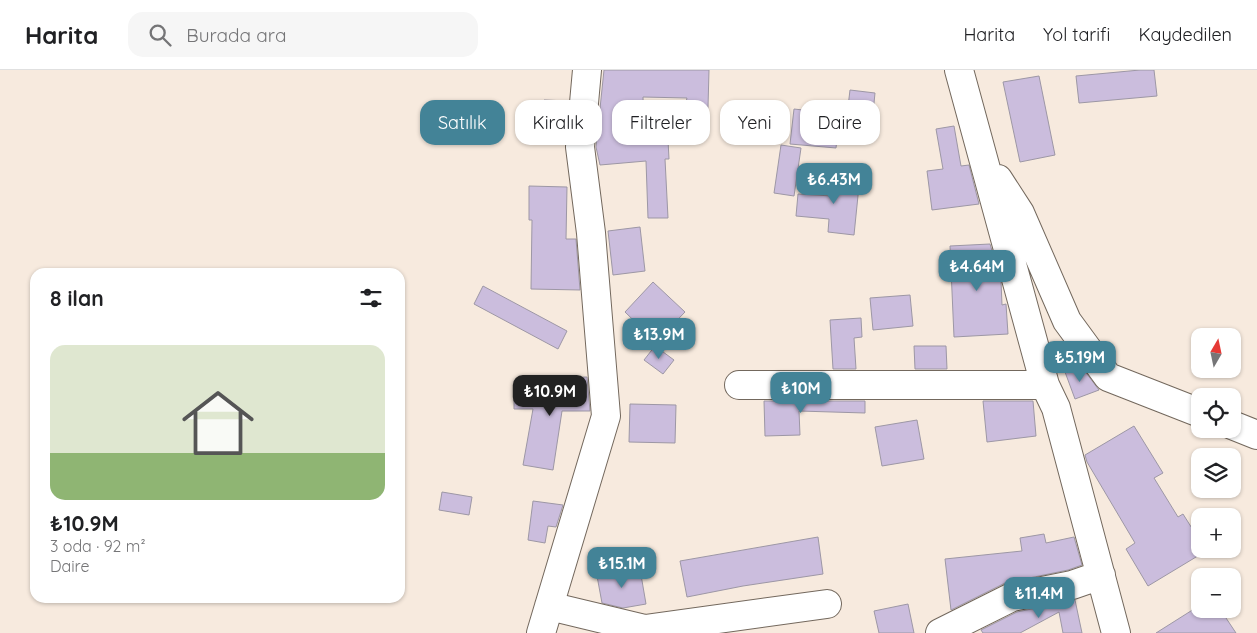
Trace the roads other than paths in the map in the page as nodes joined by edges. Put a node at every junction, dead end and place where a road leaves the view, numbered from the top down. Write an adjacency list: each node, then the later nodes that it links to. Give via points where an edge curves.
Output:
1 (587, 70): 11 (street, via 580,147 591,233 606,416)
2 (959, 70): 3 (street)
3 (983, 154): 5 (street); 6 (street, via 1020,213 1067,321 1108,377)
4 (739, 384): 5 (street)
5 (1045, 385): 9 (street, via 1056,408)
6 (1191, 409)
7 (1241, 429): 8 (street)
8 (1257, 435)
9 (1101, 575): 13 (street, via 1012,598); 14 (street)
10 (827, 604): 11 (street, via 645,629)
11 (549, 606): 12 (street)
12 (541, 633)
13 (940, 633)
14 (1116, 633)

